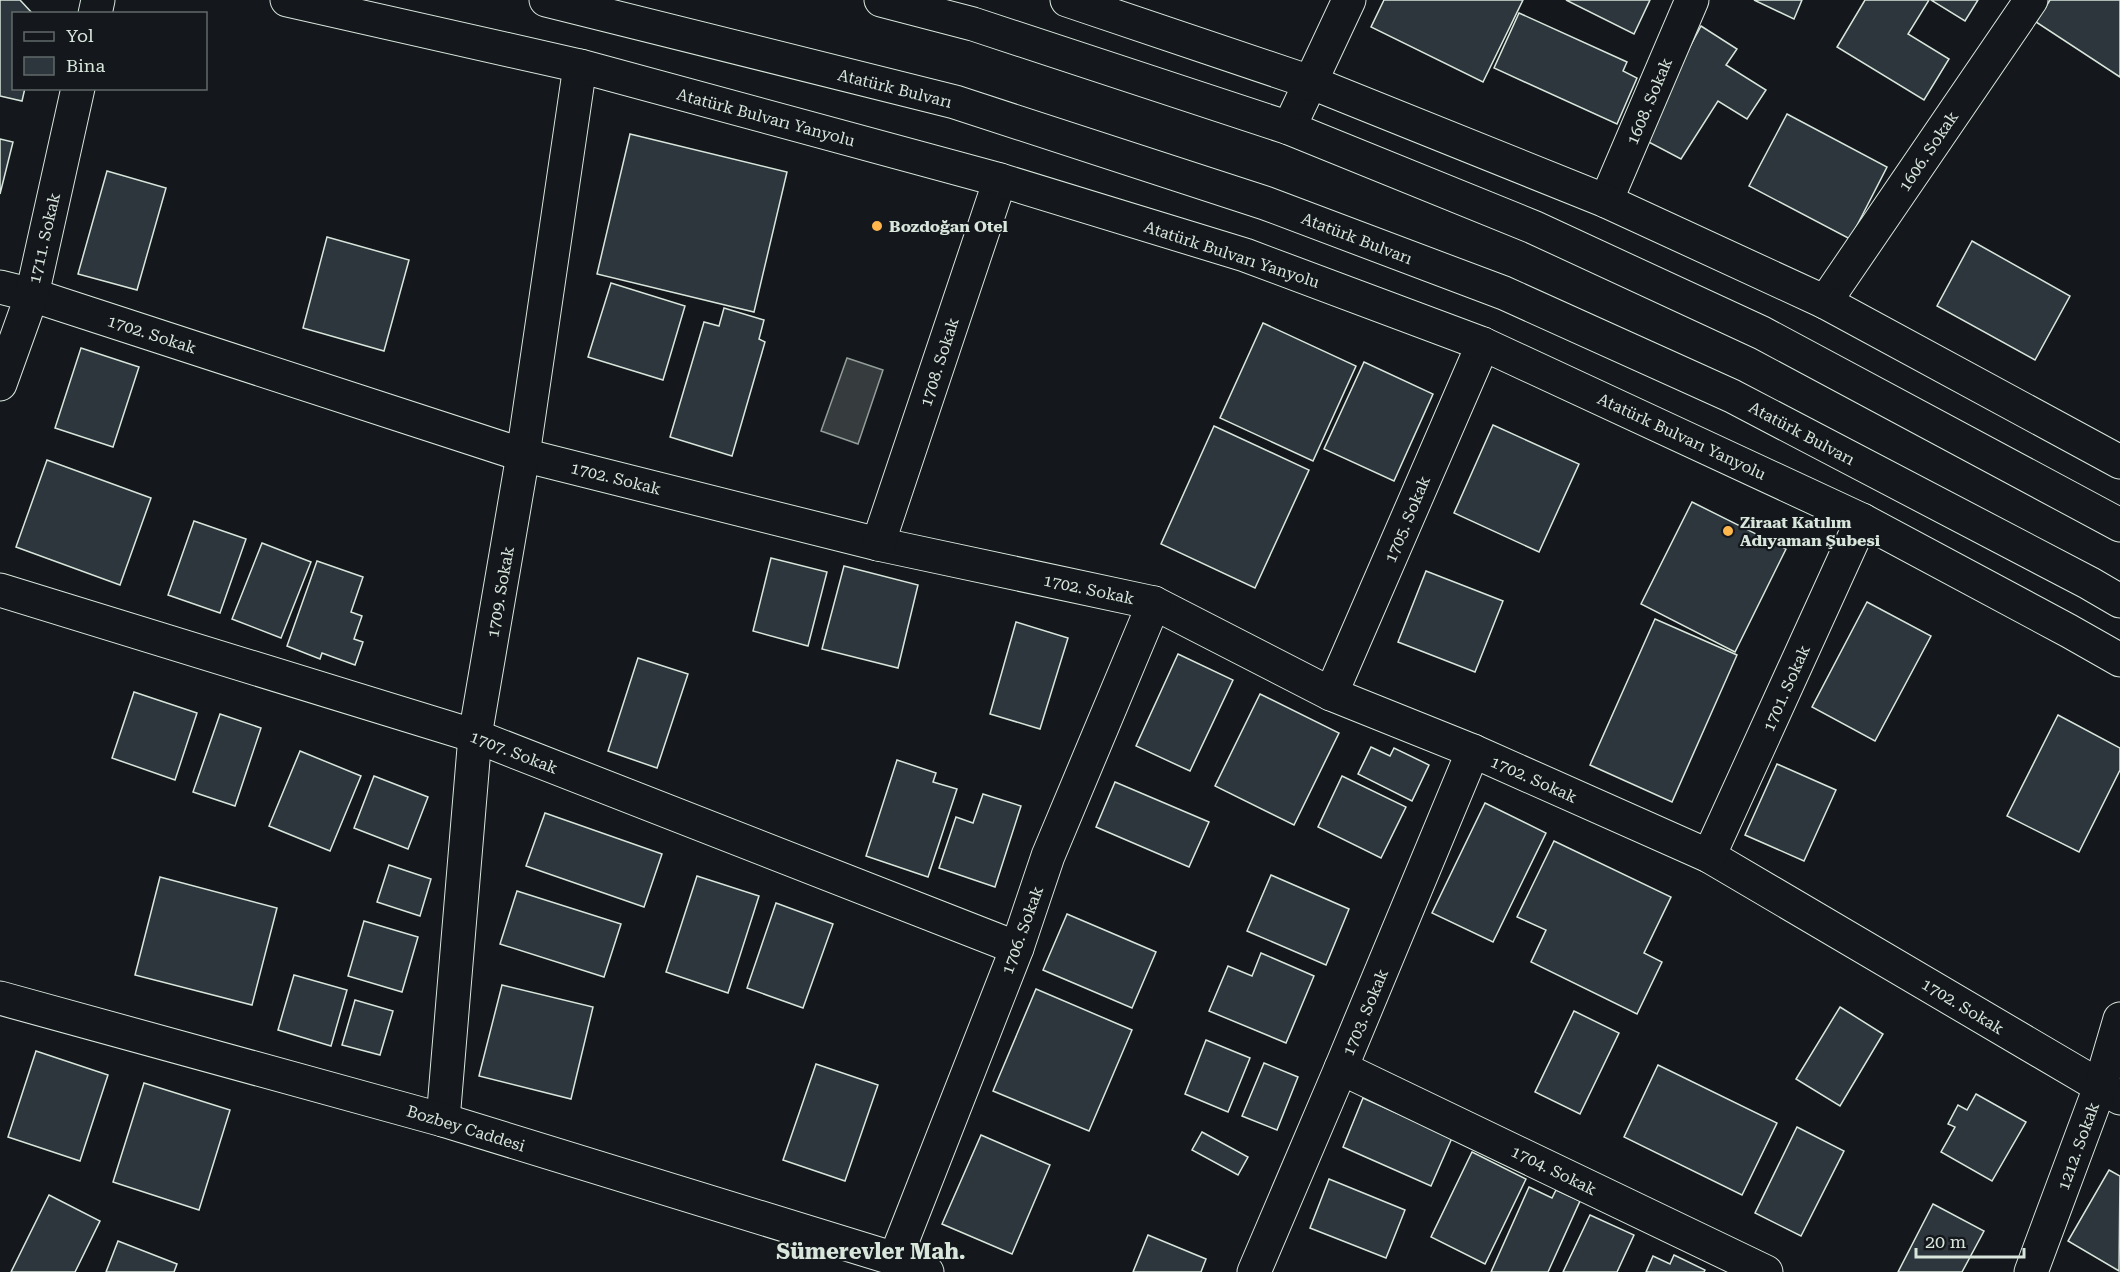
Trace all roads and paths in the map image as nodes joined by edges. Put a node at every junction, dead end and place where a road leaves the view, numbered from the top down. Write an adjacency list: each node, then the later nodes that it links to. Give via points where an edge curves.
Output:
1 (287, 0): 8 (main road, Atatürk Bulvarı Yanyolu)
2 (546, 0): 25 (main road, Atatürk Bulvarı, via 955,102 1265,203 1504,293 1732,396)
3 (881, 0): 11 (main road, via 973,24)
4 (1067, 0): 9 (main road)
5 (1350, 0): 9 (main road)
6 (1692, 0): 13 (main road, 1608. Sokak)
7 (2031, 0): 16 (main road, 1606. Sokak)
8 (580, 66): 12 (main road, Atatürk Bulvarı Yanyolu); 19 (main road, 1709. Sokak)
9 (1310, 82): 11 (main road); 13 (main road)
10 (78, 90): 15 (main road, 1711. Sokak)
11 (1289, 128): 22 (main road, via 1533,227 1762,333)
12 (1000, 180): 17 (main road, Atatürk Bulvarı Yanyolu, via 1245,255); 23 (main road, 1708. Sokak)
13 (1606, 201): 16 (main road)
14 (0, 287): 15 (main road, 1702. Sokak)
15 (32, 295): 18 (main road, 1711. Sokak); 19 (main road, 1702. Sokak)
16 (1826, 302): 20 (main road)
17 (1483, 344): 21 (main road, Atatürk Bulvarı Yanyolu); 28 (main road, 1705. Sokak)
18 (0, 384)
19 (523, 455): 23 (main road, 1702. Sokak); 29 (main road, 1709. Sokak)
20 (2120, 462)
21 (1862, 520): 27 (main road, Atatürk Bulvarı Yanyolu); 31 (main road, 1701. Sokak)
22 (2120, 525)
23 (878, 544): 26 (main road, 1702. Sokak)
24 (0, 590): 29 (main road, 1707. Sokak)
25 (2120, 601)
26 (1154, 603): 28 (main road, 1702. Sokak); 32 (main road, 1706. Sokak, via 1048,856)
27 (2120, 660)
28 (1331, 694): 30 (main road, 1702. Sokak)
29 (475, 736): 32 (main road, 1707. Sokak); 37 (main road, 1709. Sokak)
30 (1473, 751): 31 (main road, 1702. Sokak); 35 (main road, 1703. Sokak)
31 (1709, 856): 36 (main road, 1702. Sokak)
32 (1017, 948): 38 (main road, 1706. Sokak)
33 (0, 998): 37 (main road, Bozbey Caddesi)
34 (2120, 1019): 36 (main road, 1212. Sokak)
35 (1341, 1068): 39 (main road, 1703. Sokak); 40 (main road, 1704. Sokak)
36 (2110, 1092): 41 (main road, 1212. Sokak)
37 (443, 1120): 38 (main road, Bozbey Caddesi)
38 (915, 1268)
39 (1254, 1272)
40 (1766, 1272)
41 (2031, 1272)

